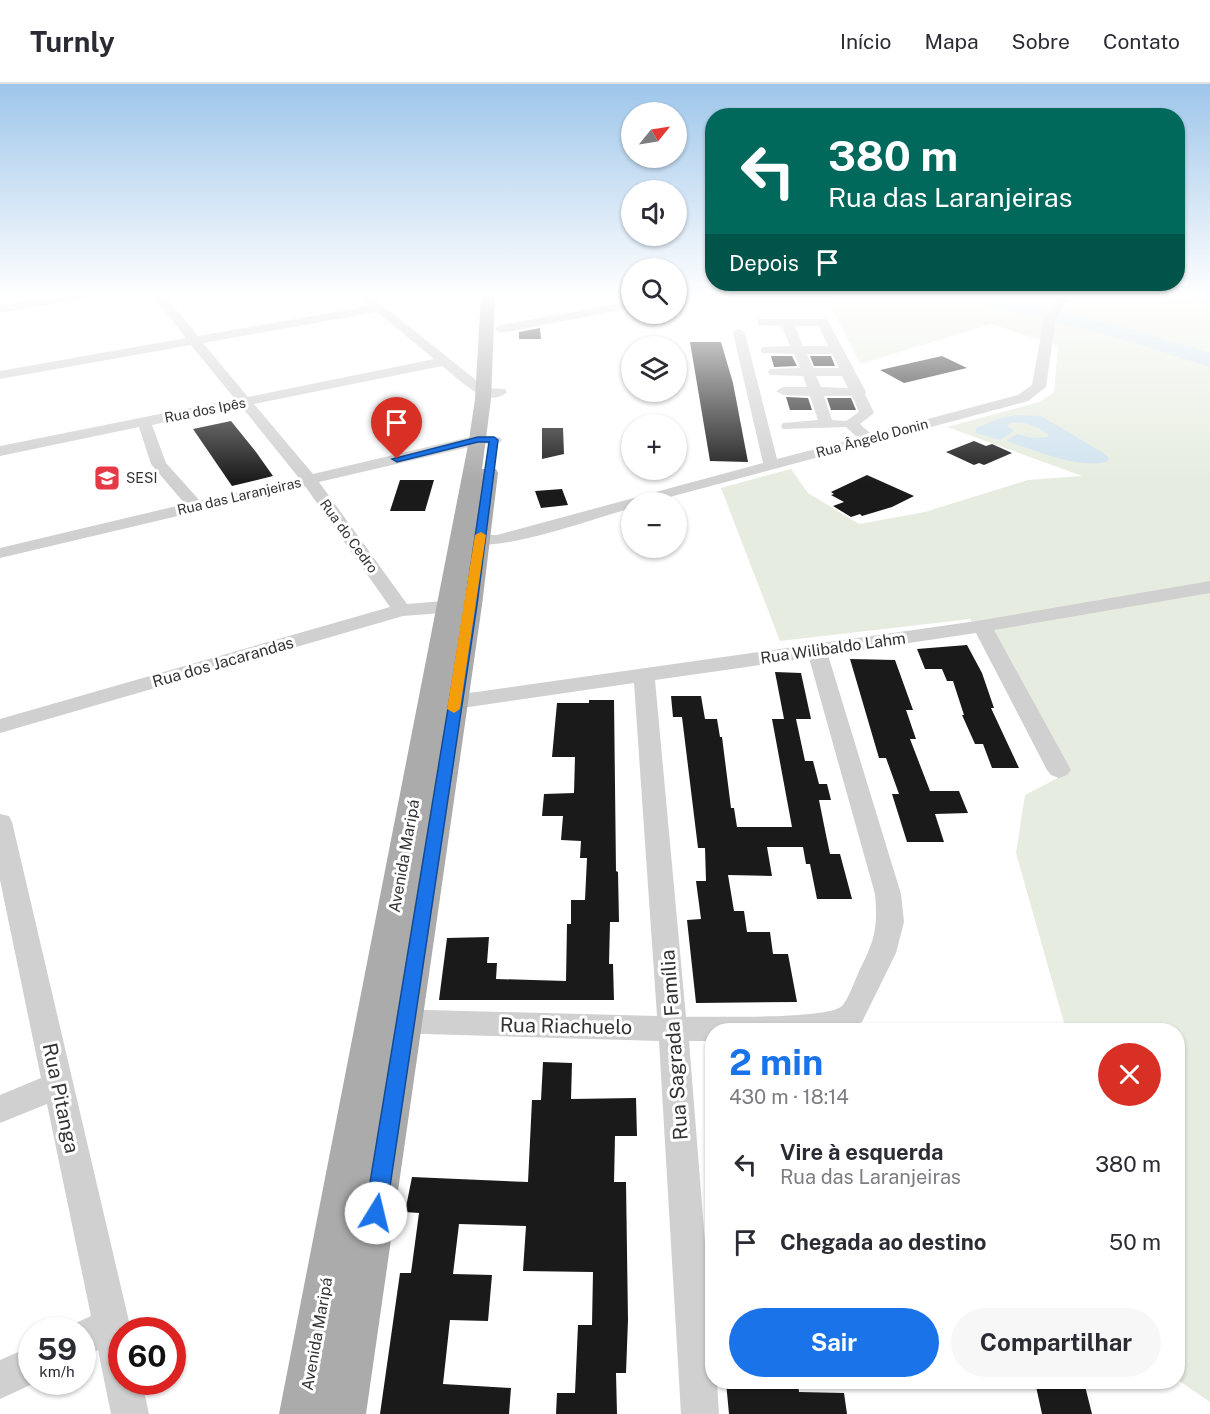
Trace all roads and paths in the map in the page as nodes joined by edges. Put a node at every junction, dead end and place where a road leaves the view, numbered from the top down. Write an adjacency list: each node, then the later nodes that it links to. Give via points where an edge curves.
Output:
1 (102, 357): 14 (street)
2 (207, 357): 19 (street, Rua do Cedro)
3 (441, 357): 10 (street)
4 (491, 357): 15 (main road, Avenida Maripá)
5 (496, 357): 15 (main road, Avenida Maripá)
6 (745, 357): 27 (street)
7 (800, 357): 12 (street)
8 (841, 357): 13 (street)
9 (1044, 357): 24 (street, Rua Ângelo Donin, via 1039,387 1023,398)
10 (446, 361): 15 (street); 19 (street, Rua dos Ipês)
11 (775, 372): 12 (street)
12 (807, 372): 13 (street); 17 (street)
13 (848, 372): 18 (street)
14 (0, 375)
15 (492, 385): 25 (main road, Avenida Maripá)
16 (783, 391): 17 (street)
17 (818, 392): 18 (street); 21 (street)
18 (859, 392): 22 (street, via 867,413)
19 (245, 402): 20 (street, Rua dos Ipês); 28 (street, Rua do Cedro)
20 (144, 422): 26 (street, Rua dos Ipês); 31 (street, via 159,464)
21 (826, 423): 22 (street); 23 (street)
22 (851, 424): 24 (street)
23 (788, 426)
24 (867, 438): 27 (street, Rua Ângelo Donin)
25 (486, 440): 28 (street, Rua das Laranjeiras); 32 (main road, Avenida Maripá)
26 (0, 451)
27 (771, 465): 29 (street, Rua Ângelo Donin)
28 (309, 480): 31 (street, Rua das Laranjeiras); 36 (street, Rua do Cedro)
29 (673, 492)
30 (621, 506): 32 (street, Rua Ângelo Donin, via 497,540)
31 (196, 507): 33 (street, Rua das Laranjeiras)
32 (470, 539): 35 (main road, Avenida Maripá)
33 (0, 553)
34 (1210, 587): 37 (street, Rua Wilibaldo Lahm)
35 (459, 605): 36 (street, Rua dos Jacarandas); 40 (main road, Avenida Maripá)
36 (402, 610): 41 (street, Rua dos Jacarandas)
37 (982, 626): 38 (street, Rua Wilibaldo Lahm); 42 (street)
38 (817, 651): 39 (street, Rua Wilibaldo Lahm); 47 (street, Rua Riachuelo, via 888,894 891,921 882,953 852,1014)
39 (644, 675): 40 (street, Rua Wilibaldo Lahm); 49 (street, Rua Sagrada Família)
40 (443, 702): 45 (main road, Avenida Maripá); 46 (main road, Avenida Maripá)
41 (0, 726)
42 (1059, 770)
43 (0, 822): 44 (street, Rua Pitanga)
44 (7, 886): 50 (street, Rua Pitanga)
45 (374, 1020): 46 (street, Rua Riachuelo); 58 (main road, Avenida Maripá)
46 (406, 1022): 49 (street, Rua Riachuelo); 59 (main road, Avenida Maripá)
47 (833, 1023)
48 (705, 1028): 49 (street, Rua Riachuelo)
49 (673, 1029): 60 (street, Rua Sagrada Família)
50 (58, 1085): 51 (street); 52 (street, Rua Pitanga)
51 (0, 1108)
52 (97, 1332): 53 (street, Rua Pitanga)
53 (108, 1350)
54 (18, 1371): 55 (street)
55 (0, 1380)
56 (126, 1395): 57 (street)
57 (130, 1414)
58 (302, 1414)
59 (343, 1414)
60 (700, 1414)

